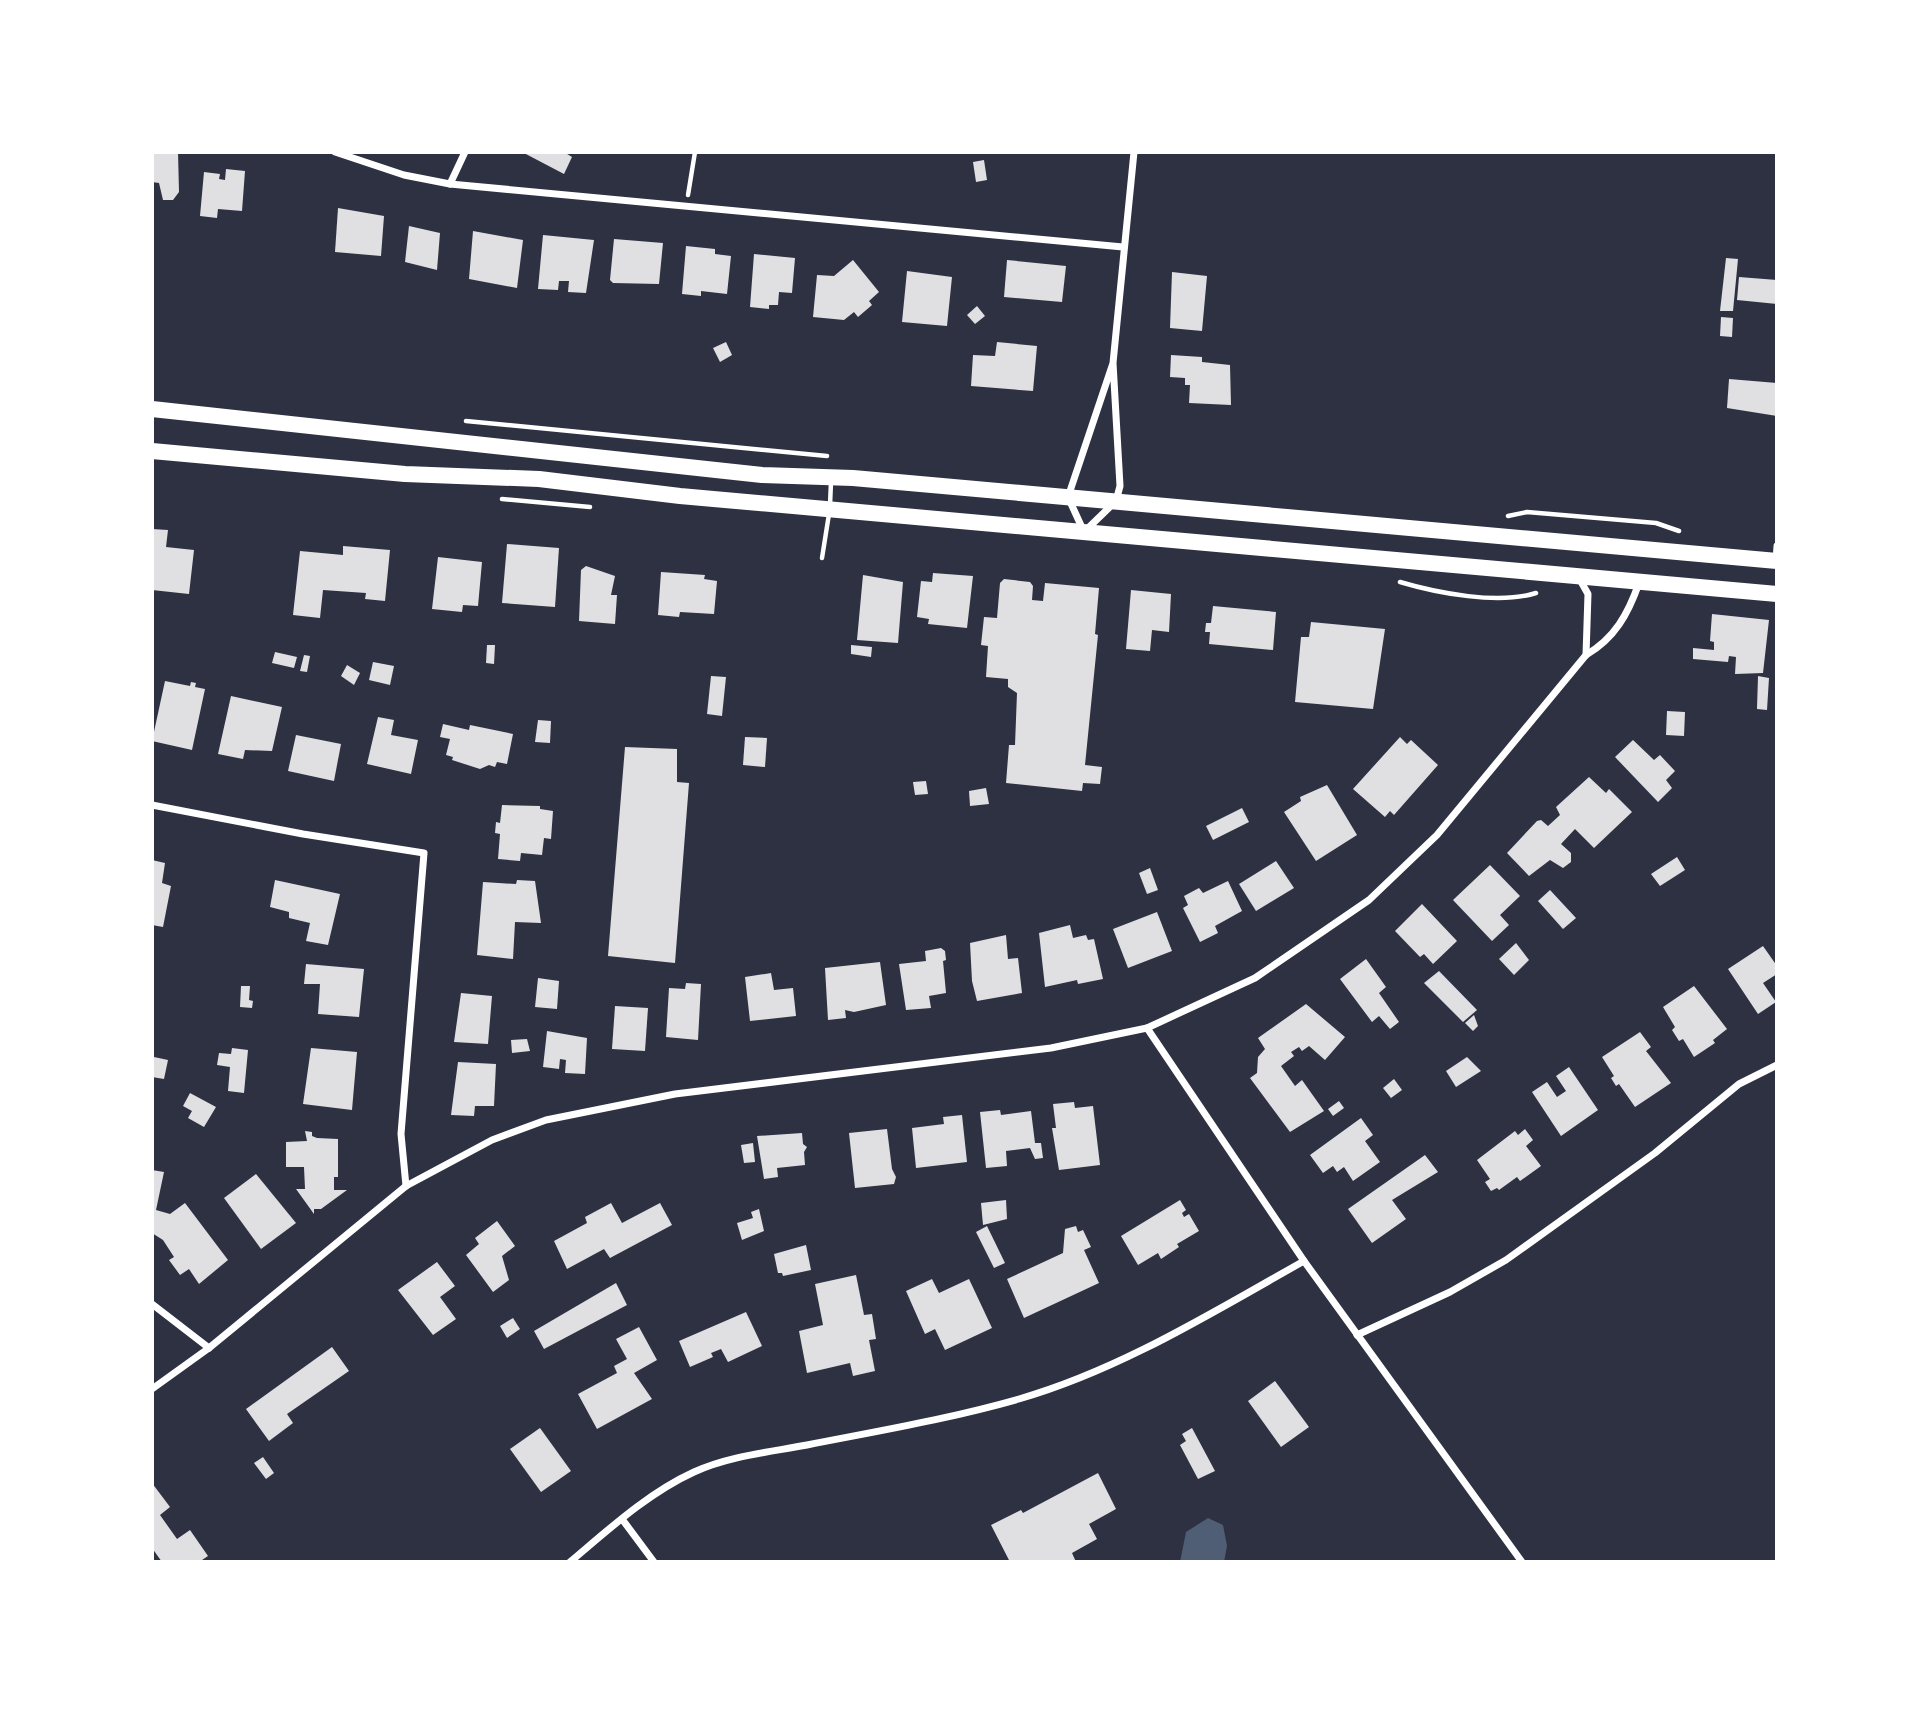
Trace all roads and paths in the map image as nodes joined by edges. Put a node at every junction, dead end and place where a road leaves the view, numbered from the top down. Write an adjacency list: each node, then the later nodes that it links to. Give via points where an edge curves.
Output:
1 (335, 152): 5 (street, via 404,175)
2 (465, 152): 5 (street)
3 (695, 152): 6 (path)
4 (1134, 152): 7 (street)
5 (450, 184): 6 (street)
6 (686, 206): 7 (street)
7 (1123, 247): 8 (street)
8 (1113, 363): 12 (street); 13 (street, via 1120,453)
9 (152, 409): 11 (main road, via 762,475)
10 (152, 451): 14 (main road, via 405,474 538,479)
11 (831, 477): 12 (main road); 14 (lane)
12 (1068, 497): 13 (main road); 15 (street)
13 (1116, 501): 15 (street); 16 (main road)
14 (830, 509): 15 (main road); 17 (lane)
15 (1084, 533): 18 (main road)
16 (1776, 557)
17 (822, 558)
18 (1579, 578): 19 (main road); 21 (street, via 1588,594)
19 (1639, 583): 20 (main road); 21 (street, via 1615,632)
20 (1777, 594)
21 (1586, 655): 23 (street, via 1437,835 1368,900 1255,978)
22 (152, 805): 25 (street, via 424,853 401,1134)
23 (1147, 1028): 25 (street, via 1051,1048 675,1094 605,1107 546,1120 492,1140); 26 (street)
24 (1777, 1065): 28 (street, via 1739,1084 1655,1153 1506,1261)
25 (406, 1186): 29 (street)
26 (1304, 1261): 28 (street); 31 (street, via 1193,1323 1080,1377 949,1417 736,1458 694,1472)
27 (152, 1304): 29 (street)
28 (1357, 1335): 34 (street)
29 (209, 1348): 30 (street)
30 (152, 1389)
31 (622, 1519): 32 (street); 33 (street)
32 (570, 1562)
33 (654, 1562)
34 (1522, 1562)

